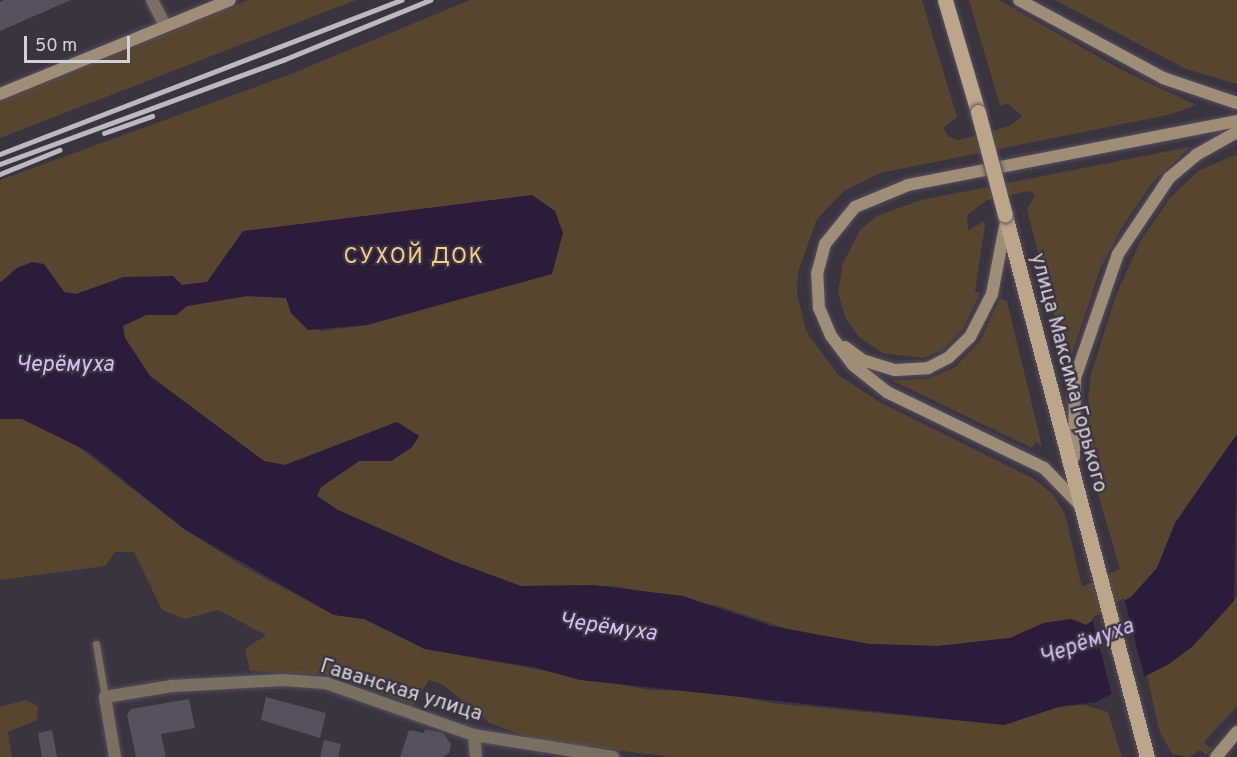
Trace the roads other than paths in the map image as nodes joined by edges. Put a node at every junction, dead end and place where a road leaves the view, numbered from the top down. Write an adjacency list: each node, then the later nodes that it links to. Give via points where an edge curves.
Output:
1 (152, 0): 5 (street)
2 (230, 0): 5 (main road)
3 (945, 0): 10 (main road, улица Максима Горького, bridge)
4 (1018, 0): 7 (main road, via 1163,78)
5 (165, 26): 6 (main road)
6 (0, 94)
7 (1237, 103)
8 (1237, 121): 11 (main road, via 908,184 870,198 843,217 825,244 817,274)
9 (1237, 132): 12 (main road, via 1196,155 1159,189 1110,271 1073,389 1073,445)
10 (1005, 216): 11 (main road, via 999,272 981,320 960,349 938,364 895,370 862,360 840,342); 12 (main road, улица Максима Горького)
11 (819, 308): 12 (main road, via 840,350 869,380 1044,468 1063,484)
12 (1084, 515): 17 (main road, улица Максима Горького)
13 (96, 644): 14 (lane)
14 (105, 697): 16 (street, Гаванская улица, via 172,686 283,680 326,683); 18 (street)
15 (1237, 732): 21 (main road)
16 (474, 735): 19 (street); 20 (street, Гаванская улица)
17 (1148, 754)
18 (115, 757)
19 (476, 757)
20 (613, 757)
21 (1216, 757)

